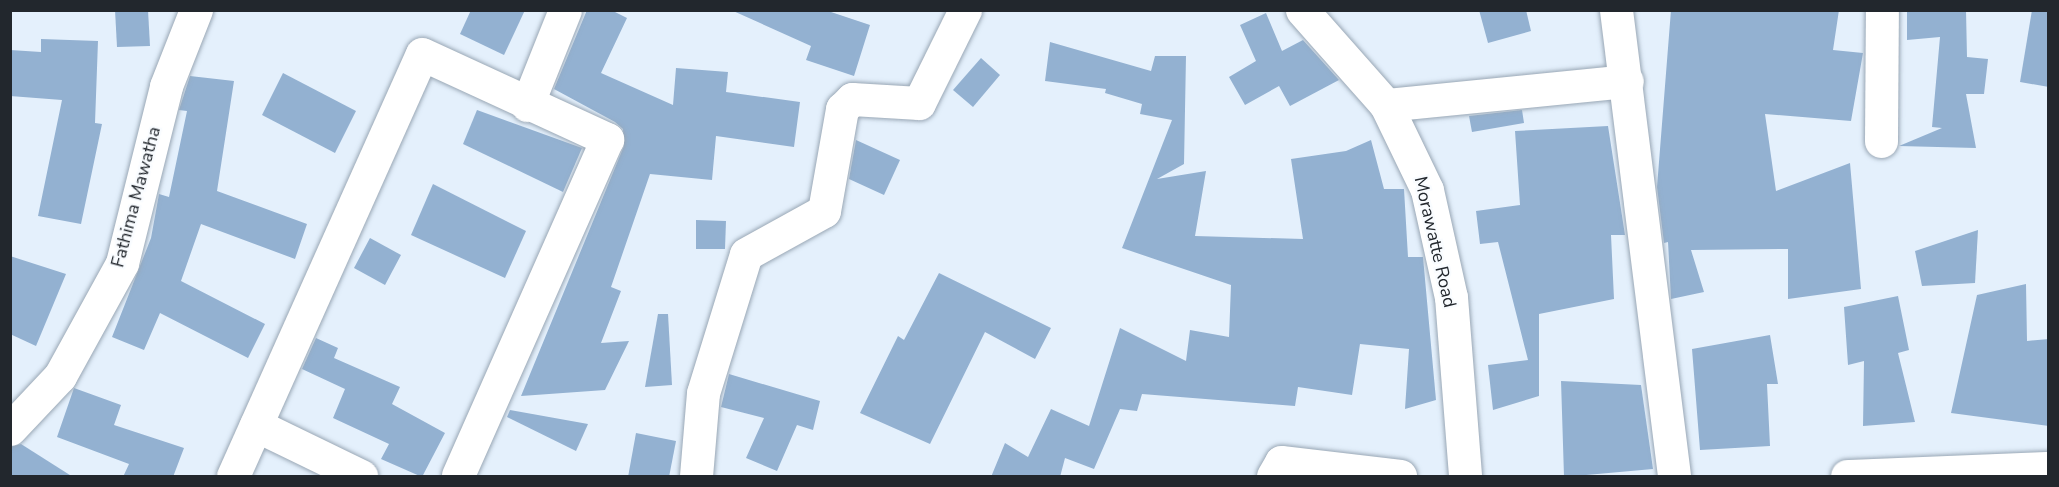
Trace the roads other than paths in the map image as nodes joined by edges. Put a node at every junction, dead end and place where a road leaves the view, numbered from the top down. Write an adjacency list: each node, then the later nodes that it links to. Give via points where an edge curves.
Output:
1 (196, 10): 12 (street, Fathima Mawatha, via 166,86 122,263 60,376)
2 (565, 10): 8 (street)
3 (965, 10): 18 (street, via 919,103 852,99 842,109 824,211 746,254 703,393)
4 (1302, 10): 9 (street, Morawatte Road)
5 (1616, 10): 7 (street)
6 (1882, 10): 10 (street)
7 (1627, 81): 9 (street); 22 (street)
8 (527, 105): 11 (street, via 422,54); 17 (street, via 607,139)
9 (1386, 105): 21 (street, Morawatte Road, via 1426,190 1451,297)
10 (1881, 141)
11 (256, 426): 15 (street); 16 (street)
12 (10, 429)
13 (2049, 468): 14 (street)
14 (1927, 475): 23 (street)
15 (233, 477)
16 (361, 477)
17 (458, 477)
18 (696, 477)
19 (1273, 477): 20 (street, via 1281,462)
20 (1400, 477)
21 (1465, 477)
22 (1674, 477)
23 (1847, 477)

